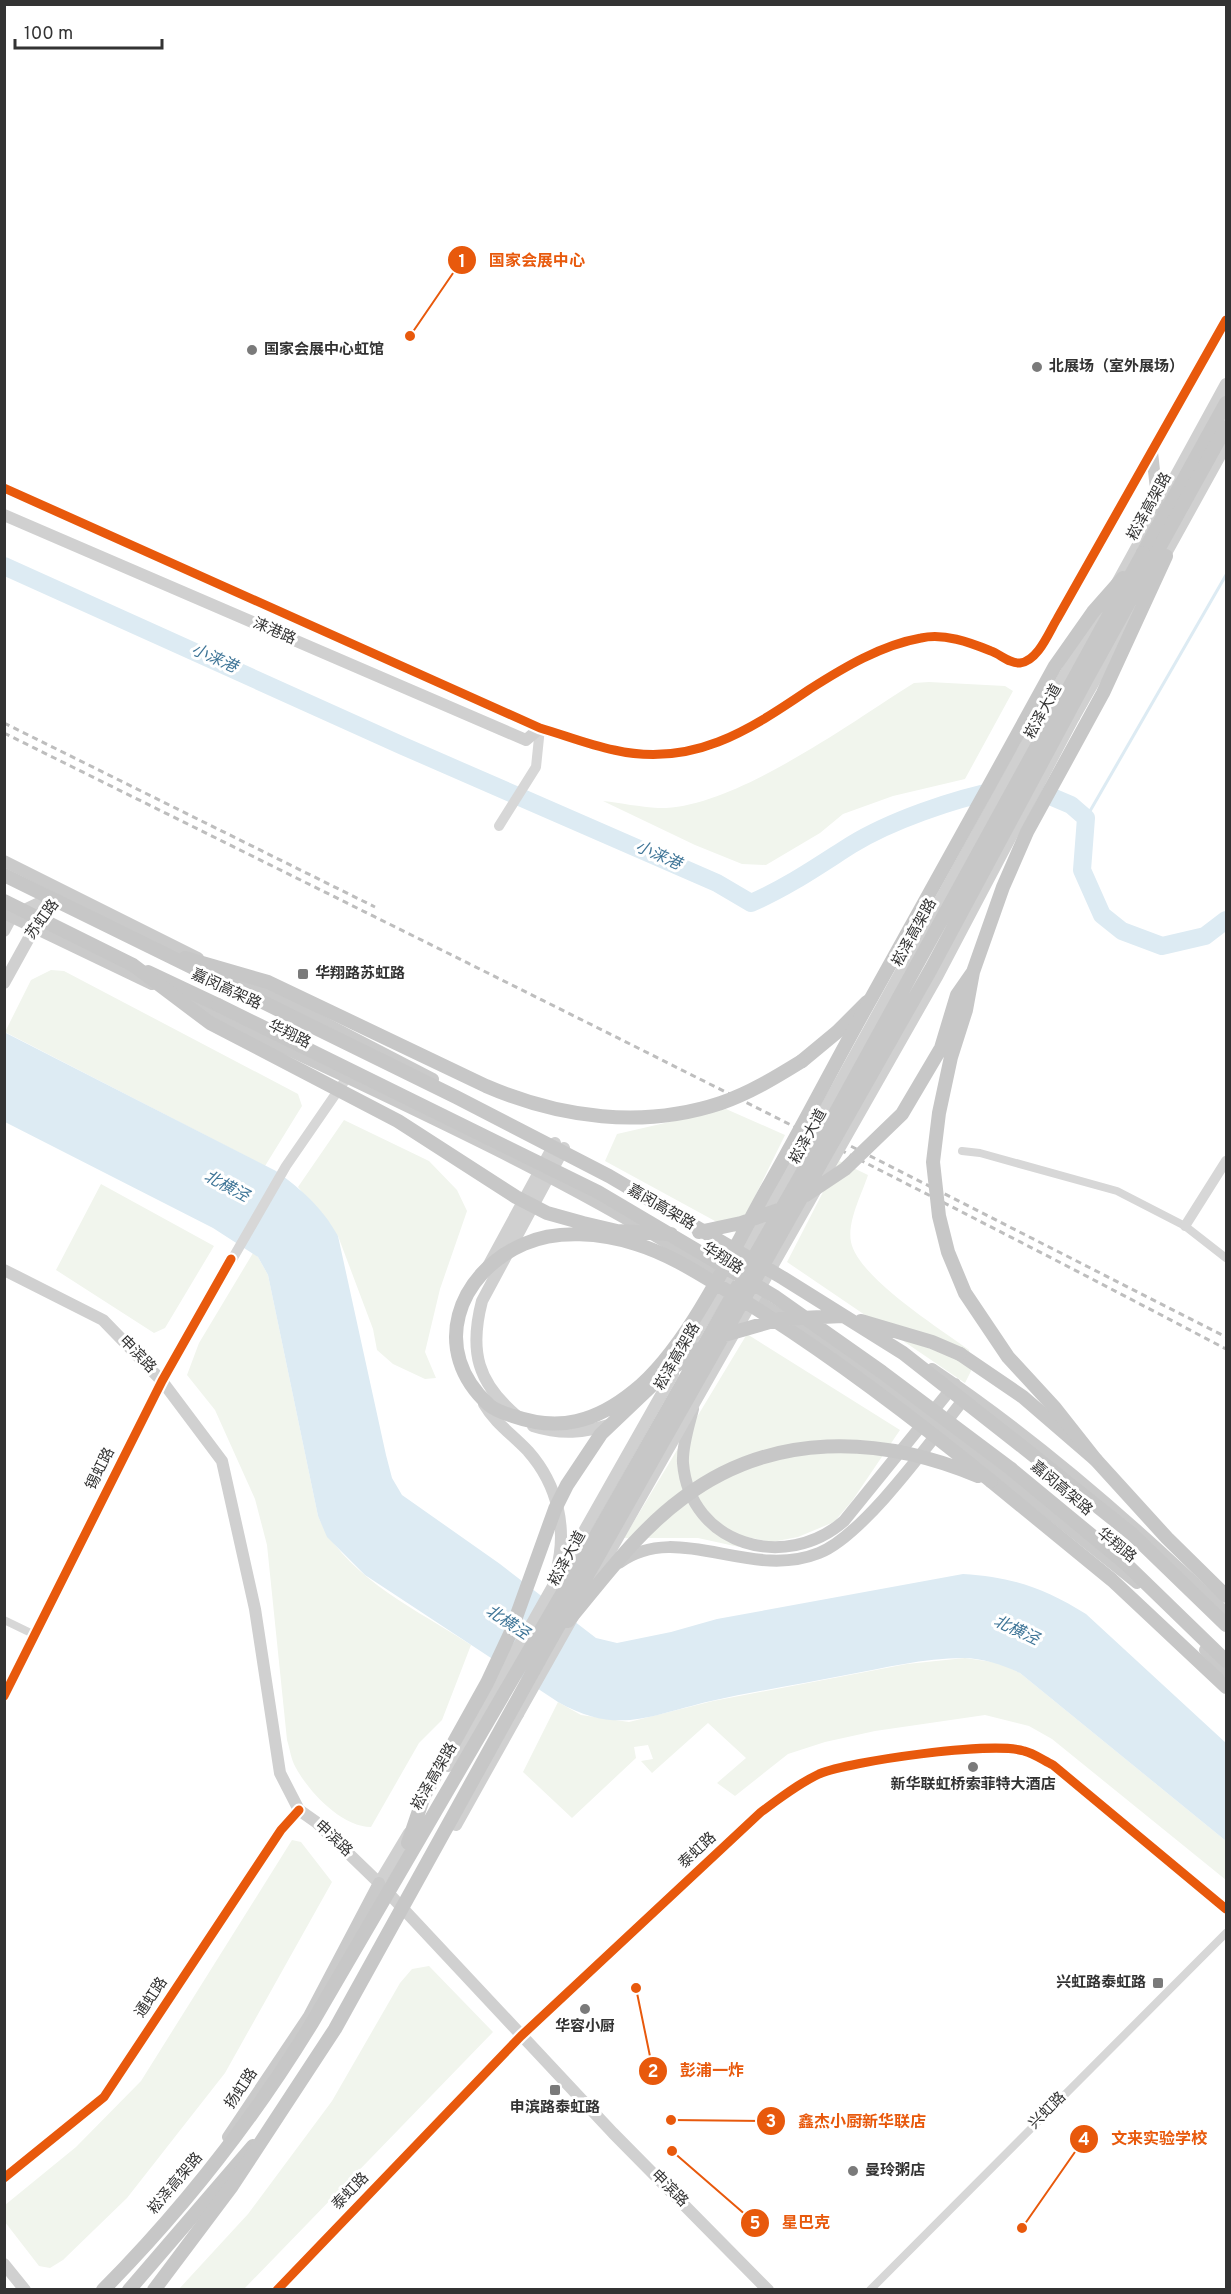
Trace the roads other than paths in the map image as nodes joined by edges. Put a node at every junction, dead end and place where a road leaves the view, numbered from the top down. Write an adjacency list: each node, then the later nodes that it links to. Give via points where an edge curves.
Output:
1 (1227, 320): 6 (street)
2 (1227, 384): 8 (main road, 崧泽大道)
3 (1227, 403): 10 (highway, 崧泽高架路)
4 (1227, 427): 22 (highway, bridge, via 1103,693 1027,832); 49 (highway, 崧泽高架路, bridge, via 931,969)
5 (1227, 445): 37 (main road, 崧泽大道, bridge, via 1074,717 938,975)
6 (1152, 452): 8 (main road); 11 (street, via 1042,645 1021,663 947,637 921,638 855,662 744,731 711,746 670,755 612,750)
7 (4, 488): 11 (street)
8 (1158, 508): 33 (main road, 崧泽大道, bridge, via 805,1146)
9 (4, 515): 11 (main road, 涞港路, via 526,741)
10 (1143, 553): 24 (highway, bridge, via 1093,612 1055,666); 55 (highway, 崧泽高架路, bridge, via 808,1163 590,1546)
11 (540, 728): 12 (street, via 536,767)
12 (499, 826)
13 (4, 861): 15 (main road, 华翔路)
14 (4, 875): 20 (highway, 嘉闵高架路, bridge)
15 (64, 891): 17 (main road, 苏虹路); 18 (main road, 苏虹路); 26 (main road, 华翔路, via 315,1016)
16 (4, 901): 21 (highway, 嘉闵高架路, bridge)
17 (8, 915): 18 (main road, 华翔路); 19 (main road, 苏虹路)
18 (35, 927): 23 (main road, 苏虹路); 25 (main road, 华翔路)
19 (4, 931)
20 (145, 946): 24 (highway, bridge, via 268,982 518,1100 597,1118 676,1113 721,1103 765,1084 811,1054); 47 (highway, 嘉闵高架路, bridge, via 609,1176 903,1353 1132,1534)
21 (133, 965): 22 (highway, bridge, via 210,1023 398,1121 516,1197 547,1213 650,1235 704,1231 741,1223 784,1208 845,1168 902,1114 941,1048 957,995); 50 (highway, 嘉闵高架路, bridge, via 374,1079 598,1192 774,1296 1010,1468 1125,1563)
22 (973, 972): 40 (highway, bridge, via 939,1113 933,1162 948,1252 964,1293 987,1330)
23 (4, 983)
24 (872, 996): 41 (highway, bridge, via 787,1154 740,1236 717,1278 711,1288 688,1330 637,1389 584,1420 557,1425 527,1421 493,1409 473,1388 459,1361 456,1332 464,1299 478,1274 501,1254 531,1240 598,1235 635,1244 698,1273 707,1279 716,1284 725,1290 761,1311 836,1362)
25 (346, 1079): 29 (main road, 华翔路); 34 (street, 锡虹路, via 286,1166)
26 (560, 1146): 29 (main road); 35 (main road, 华翔路, via 785,1272)
27 (962, 1151): 30 (street, via 1117,1191)
28 (1227, 1161): 30 (street)
29 (544, 1175): 33 (main road, bridge, via 482,1301 475,1328 479,1366 489,1386 526,1424 567,1433 621,1421); 38 (main road, 华翔路, via 677,1248); 43 (main road, bridge, via 471,1297 461,1336 466,1371 487,1410 528,1451 555,1494 561,1521 561,1552)
30 (1185, 1226): 31 (street)
31 (1227, 1258)
32 (4, 1270): 34 (main road, 申滨路, via 103,1320)
33 (673, 1374): 43 (main road, 崧泽大道)
34 (162, 1381): 48 (street, 锡虹路); 54 (main road, 申滨路, via 222,1461 255,1609 280,1773)
35 (955, 1384): 36 (main road, 华翔路); 38 (main road)
36 (968, 1394): 39 (main road); 45 (main road, 华翔路, via 1031,1440 1138,1530)
37 (694, 1406): 38 (main road, bridge, via 683,1462 687,1483 710,1521 748,1545 772,1549 792,1548 831,1533); 42 (main road, 崧泽大道, bridge)
38 (929, 1416): 39 (main road, 华翔路)
39 (942, 1426): 42 (main road, bridge, via 865,1520 822,1552 784,1563 662,1546 625,1558); 51 (main road, 华翔路, via 1130,1577)
40 (1096, 1460): 44 (highway); 55 (highway, bridge, via 995,1376 932,1342 843,1316 780,1319 719,1337 663,1375 632,1403 601,1434 581,1462 555,1509 526,1594 487,1683 424,1796)
41 (991, 1481): 49 (highway, bridge, via 948,1463 891,1448 824,1445 761,1458 714,1479 658,1519); 52 (highway, via 1112,1580)
42 (593, 1581): 58 (main road, 崧泽大道, bridge)
43 (551, 1591): 56 (main road, 崧泽大道)
44 (1227, 1596)
45 (1227, 1613)
46 (4, 1620): 48 (street)
47 (1227, 1625)
48 (35, 1635): 53 (street, 锡虹路)
49 (546, 1647): 61 (highway, 崧泽高架路, bridge, via 335,2029)
50 (1227, 1661)
51 (1227, 1671)
52 (1227, 1688)
53 (4, 1696)
54 (299, 1810): 56 (main road, 申滨路); 62 (street, 通虹路, via 281,1830 104,2097)
55 (399, 1870): 66 (highway, 崧泽高架路, bridge, via 276,2081 199,2183)
56 (379, 1883): 58 (main road, 申滨路); 65 (main road, 扬虹路, via 309,2016 224,2142 138,2250)
57 (1227, 1909): 60 (street, 泰虹路, via 1053,1765 1024,1751 997,1747 967,1749 851,1765 820,1774 761,1812)
58 (407, 1912): 60 (main road, 申滨路); 68 (main road, via 313,2066 195,2235)
59 (1227, 1933): 72 (street, 兴虹路)
60 (521, 2036): 70 (street, 泰虹路); 71 (main road, 申滨路)
61 (271, 2126): 67 (highway, 崧泽高架路, bridge); 69 (highway, bridge, via 232,2186)
62 (4, 2178)
63 (4, 2264): 64 (main road)
64 (25, 2289)
65 (98, 2289)
66 (103, 2289)
67 (129, 2289)
68 (148, 2289)
69 (154, 2289)
70 (277, 2289)
71 (768, 2289)
72 (870, 2289)

